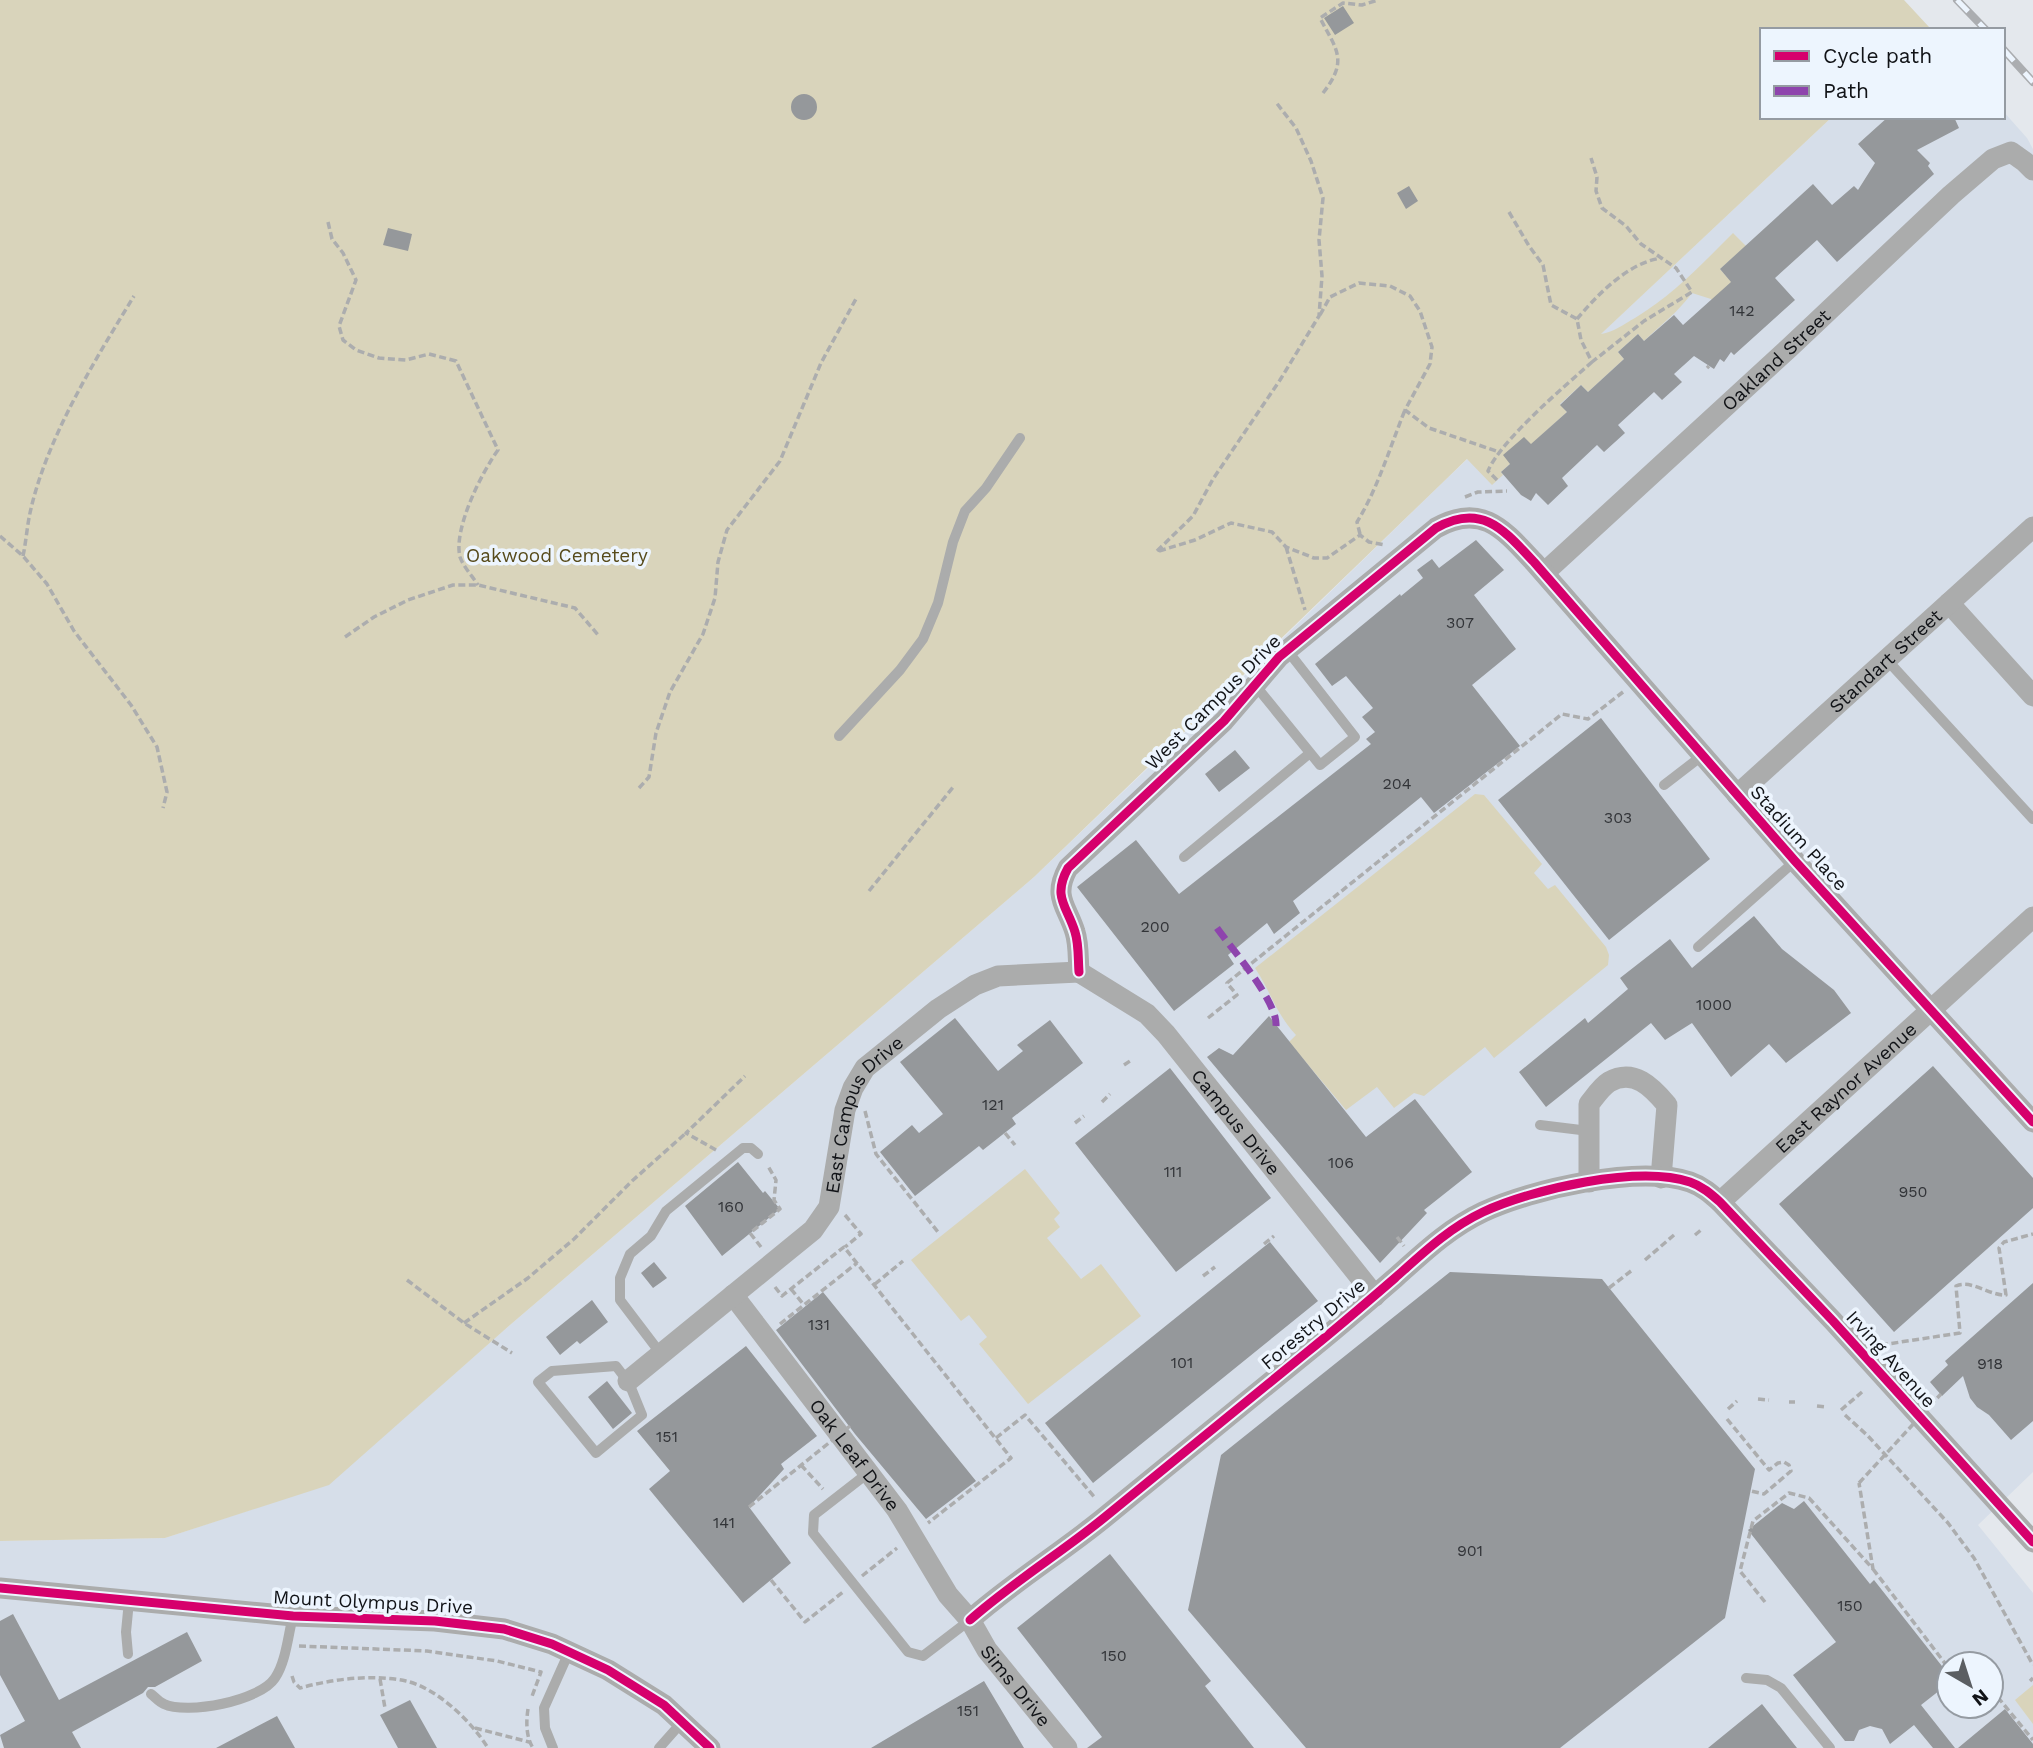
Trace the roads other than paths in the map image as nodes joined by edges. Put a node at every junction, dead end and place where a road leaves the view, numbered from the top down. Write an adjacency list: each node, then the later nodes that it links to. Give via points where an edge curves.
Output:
1 (2033, 170): 4 (street, Oakland Street, via 2011,152 1993,159)
2 (1020, 438): 10 (lane, via 965,511 923,639)
3 (2033, 527): 5 (street, Standart Street)
4 (1544, 573): 6 (street, West Campus Drive, via 1491,522 1472,517 1451,519); 12 (street, Stadium Place)
5 (1949, 603): 7 (street, Standart Street); 9 (street)
6 (1287, 650): 8 (street, West Campus Drive); 11 (lane, via 1355,737 1320,765)
7 (1887, 660): 14 (street, Standart Street); 15 (lane)
8 (1255, 685): 11 (lane); 20 (street, West Campus Drive, via 1224,721 1068,868 1061,881 1061,902 1076,934)
9 (2033, 696)
10 (839, 736)
11 (1310, 753): 16 (lane)
12 (1703, 755): 13 (lane); 14 (street, Stadium Place)
13 (1664, 785)
14 (1737, 795): 17 (street, Stadium Place)
15 (2033, 819)
16 (1184, 857)
17 (1796, 861): 19 (lane); 21 (street, Stadium Place)
18 (2033, 917): 21 (street, East Raynor Avenue)
19 (1698, 947)
20 (1079, 972): 29 (street, East Campus Drive, via 998,976 975,985 865,1068 845,1110 829,1207 814,1230 765,1263); 30 (street, Campus Drive, via 1147,1014 1166,1034)
21 (1930, 1011): 22 (street, Stadium Place); 28 (street, East Raynor Avenue)
22 (2033, 1122)
23 (1540, 1125): 24 (lane)
24 (1589, 1131): 26 (street, via 1589,1104 1608,1083 1629,1077 1650,1084 1667,1105); 27 (street)
25 (758, 1154): 31 (lane, via 743,1148 731,1157 666,1211 651,1236 630,1254 620,1278 620,1300)
26 (1661, 1178): 27 (street, Forestry Drive); 28 (street, Forestry Drive, via 1691,1182)
27 (1589, 1182): 30 (street, Forestry Drive, via 1514,1199 1482,1212 1445,1234)
28 (1720, 1202): 34 (street, Irving Avenue)
29 (733, 1295): 31 (street, East Campus Drive); 33 (street, Oak Leaf Drive)
30 (1375, 1296): 38 (street, Forestry Drive, via 1107,1515)
31 (661, 1354): 32 (street, East Campus Drive)
32 (628, 1381): 32 (lane, via 617,1366 552,1371 538,1382 596,1453 642,1415)
33 (869, 1473): 38 (street, Oak Leaf Drive, via 948,1595); 38 (lane, via 814,1515 813,1533 908,1652 923,1656)
34 (2033, 1542)
35 (0, 1588): 36 (street, Mount Olympus Drive)
36 (129, 1601): 37 (street, Mount Olympus Drive); 40 (lane)
37 (293, 1616): 39 (street, Mount Olympus Drive, via 435,1621 504,1629); 42 (lane, via 274,1679 262,1689 208,1707 165,1705)
38 (970, 1620): 47 (street, Sims Drive, via 987,1650)
39 (569, 1652): 43 (street, Mount Olympus Drive, via 642,1691); 44 (lane, via 544,1708 545,1728)
40 (128, 1654)
41 (1746, 1678): 48 (lane, via 1767,1680 1781,1688)
42 (151, 1694)
43 (683, 1721): 45 (lane); 46 (street, Mount Olympus Drive)
44 (554, 1748)
45 (659, 1748)
46 (710, 1748)
47 (1067, 1748)
48 (1830, 1748)

